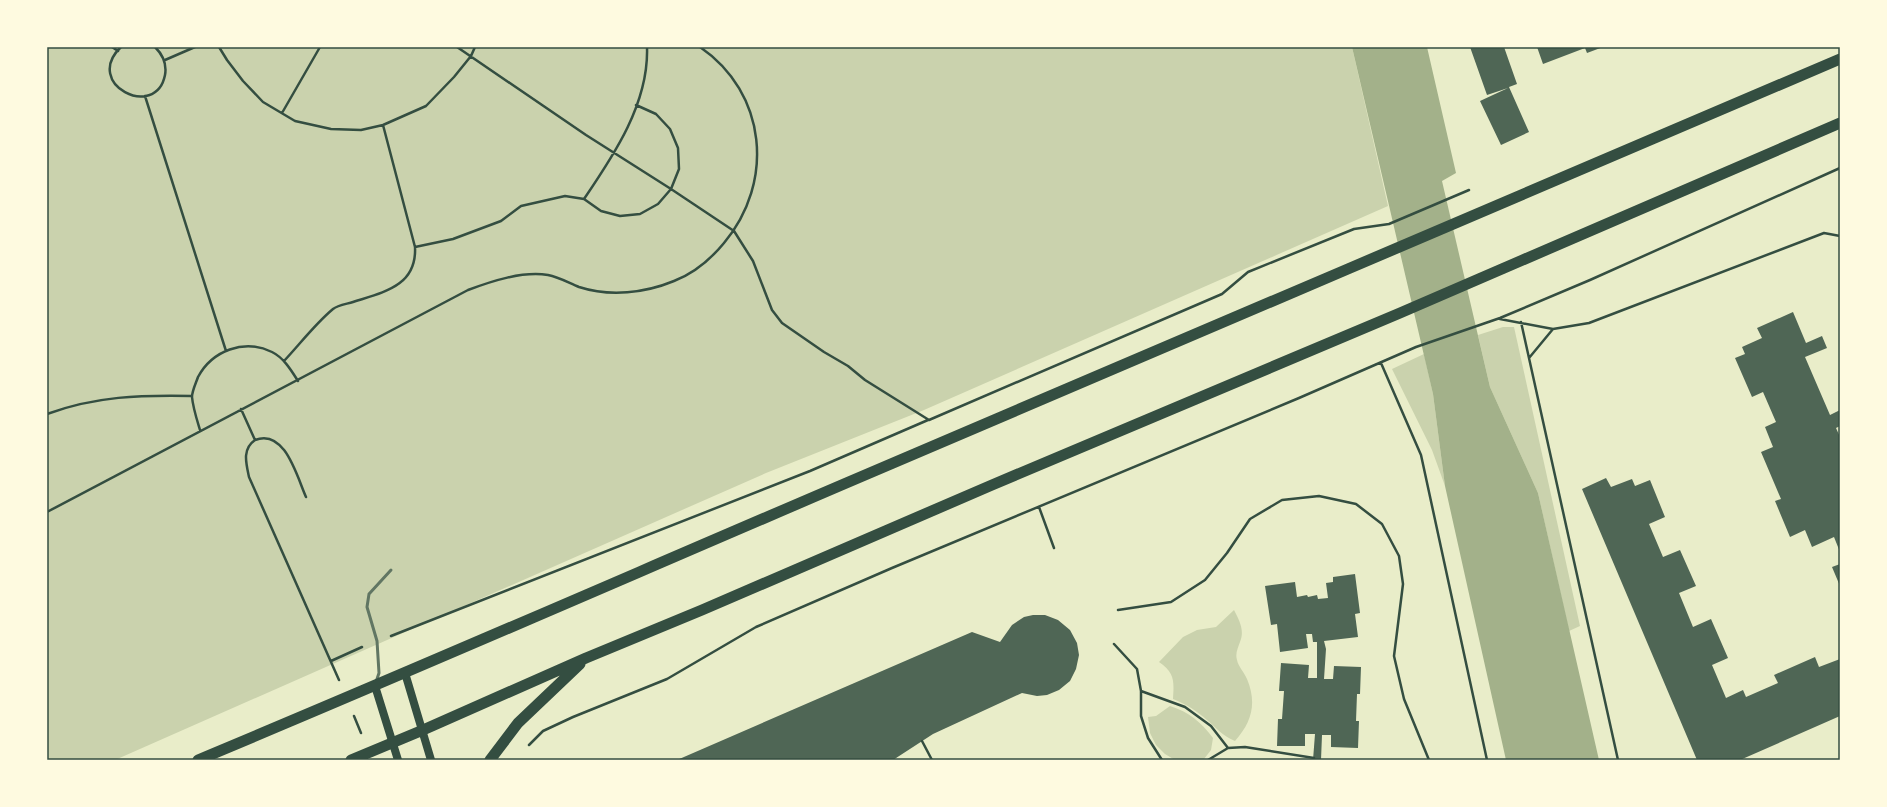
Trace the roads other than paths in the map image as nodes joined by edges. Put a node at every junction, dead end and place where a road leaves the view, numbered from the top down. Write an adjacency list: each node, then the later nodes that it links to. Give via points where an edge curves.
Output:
1 (1840, 59): 5 (highway)
2 (1840, 123): 4 (highway, via 1400,313)
3 (391, 570): 6 (lane, via 369,594 367,607 377,641 379,673)
4 (586, 658): 7 (highway); 13 (highway, via 518,723)
5 (405, 673): 6 (highway); 7 (main road)
6 (375, 686): 8 (main road); 9 (highway)
7 (423, 730): 8 (highway); 12 (main road)
8 (393, 742): 10 (highway); 11 (main road)
9 (198, 760)
10 (350, 760)
11 (398, 760)
12 (432, 760)
13 (490, 760)

